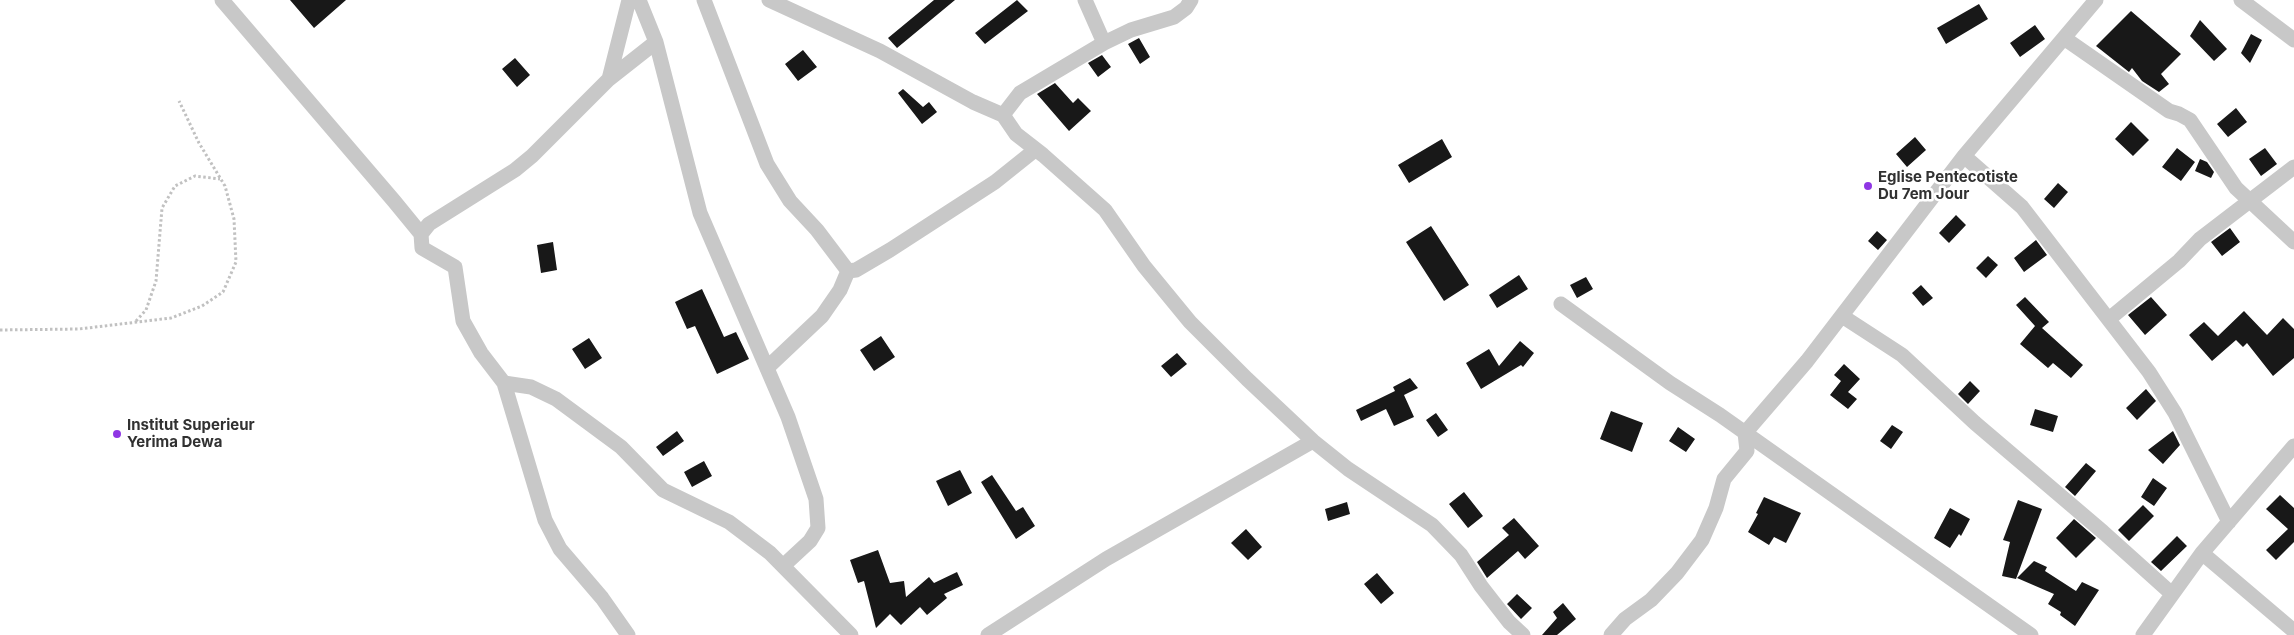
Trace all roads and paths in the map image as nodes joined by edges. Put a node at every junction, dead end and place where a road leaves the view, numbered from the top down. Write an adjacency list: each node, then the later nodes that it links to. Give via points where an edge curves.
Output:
1 (222, 0): 22 (street)
2 (629, 0): 14 (street)
3 (639, 0): 12 (street)
4 (704, 0): 24 (street, via 767,164 790,201)
5 (769, 0): 16 (street, via 880,51)
6 (1085, 0): 13 (street)
7 (1191, 0): 13 (street, via 1174,17 1131,30)
8 (2096, 0): 10 (street)
9 (2240, 0): 11 (street)
10 (2064, 38): 18 (street); 21 (street, via 2169,111 2190,120 2236,188)
11 (2294, 40)
12 (656, 42): 14 (street); 30 (street, via 700,213)
13 (1104, 43): 16 (street, via 1020,93)
14 (609, 79): 22 (street, via 532,156 429,224)
15 (180, 101): 20 (path, via 199,144)
16 (1003, 115): 17 (street, via 1016,134)
17 (1035, 150): 24 (street, via 995,182 856,270); 33 (street, via 1105,210 1144,266 1190,322)
18 (1964, 156): 26 (street); 27 (street, via 2022,207)
19 (2294, 167): 21 (street)
20 (221, 179): 28 (path, via 195,176 175,186 162,208 156,281 146,310); 28 (path, via 234,219 236,262 223,292 202,306 171,318)
21 (2250, 201): 23 (street); 27 (street, via 2200,239)
22 (421, 234): 31 (street, via 422,248 455,267 463,320 481,353)
23 (2294, 242)
24 (848, 271): 30 (street, via 840,290 822,316)
25 (1561, 304): 32 (street)
26 (1842, 316): 32 (street); 38 (street, via 1902,355 1975,423)
27 (2109, 319): 35 (street, via 2175,413)
28 (136, 321): 29 (path, via 78,329)
29 (0, 330)
30 (768, 367): 37 (street, via 816,499 818,528 810,541)
31 (504, 383): 37 (street, via 531,387 556,399 621,447 663,490 730,522); 40 (street, via 545,520 560,550 602,598)
32 (1745, 433): 44 (street, via 1748,451 1724,479 1702,540 1678,573 1625,619); 45 (street)
33 (1313, 441): 42 (street, via 1106,559); 43 (street, via 1348,469 1432,525 1461,555 1480,586)
34 (2291, 455): 35 (street)
35 (2229, 522): 36 (street)
36 (2202, 553): 38 (street); 39 (street)
37 (783, 566): 41 (street)
38 (2172, 594): 46 (street)
39 (2294, 631)
40 (628, 635)
41 (851, 635)
42 (988, 635)
43 (1523, 635)
44 (1612, 635)
45 (2031, 635)
46 (2143, 635)

